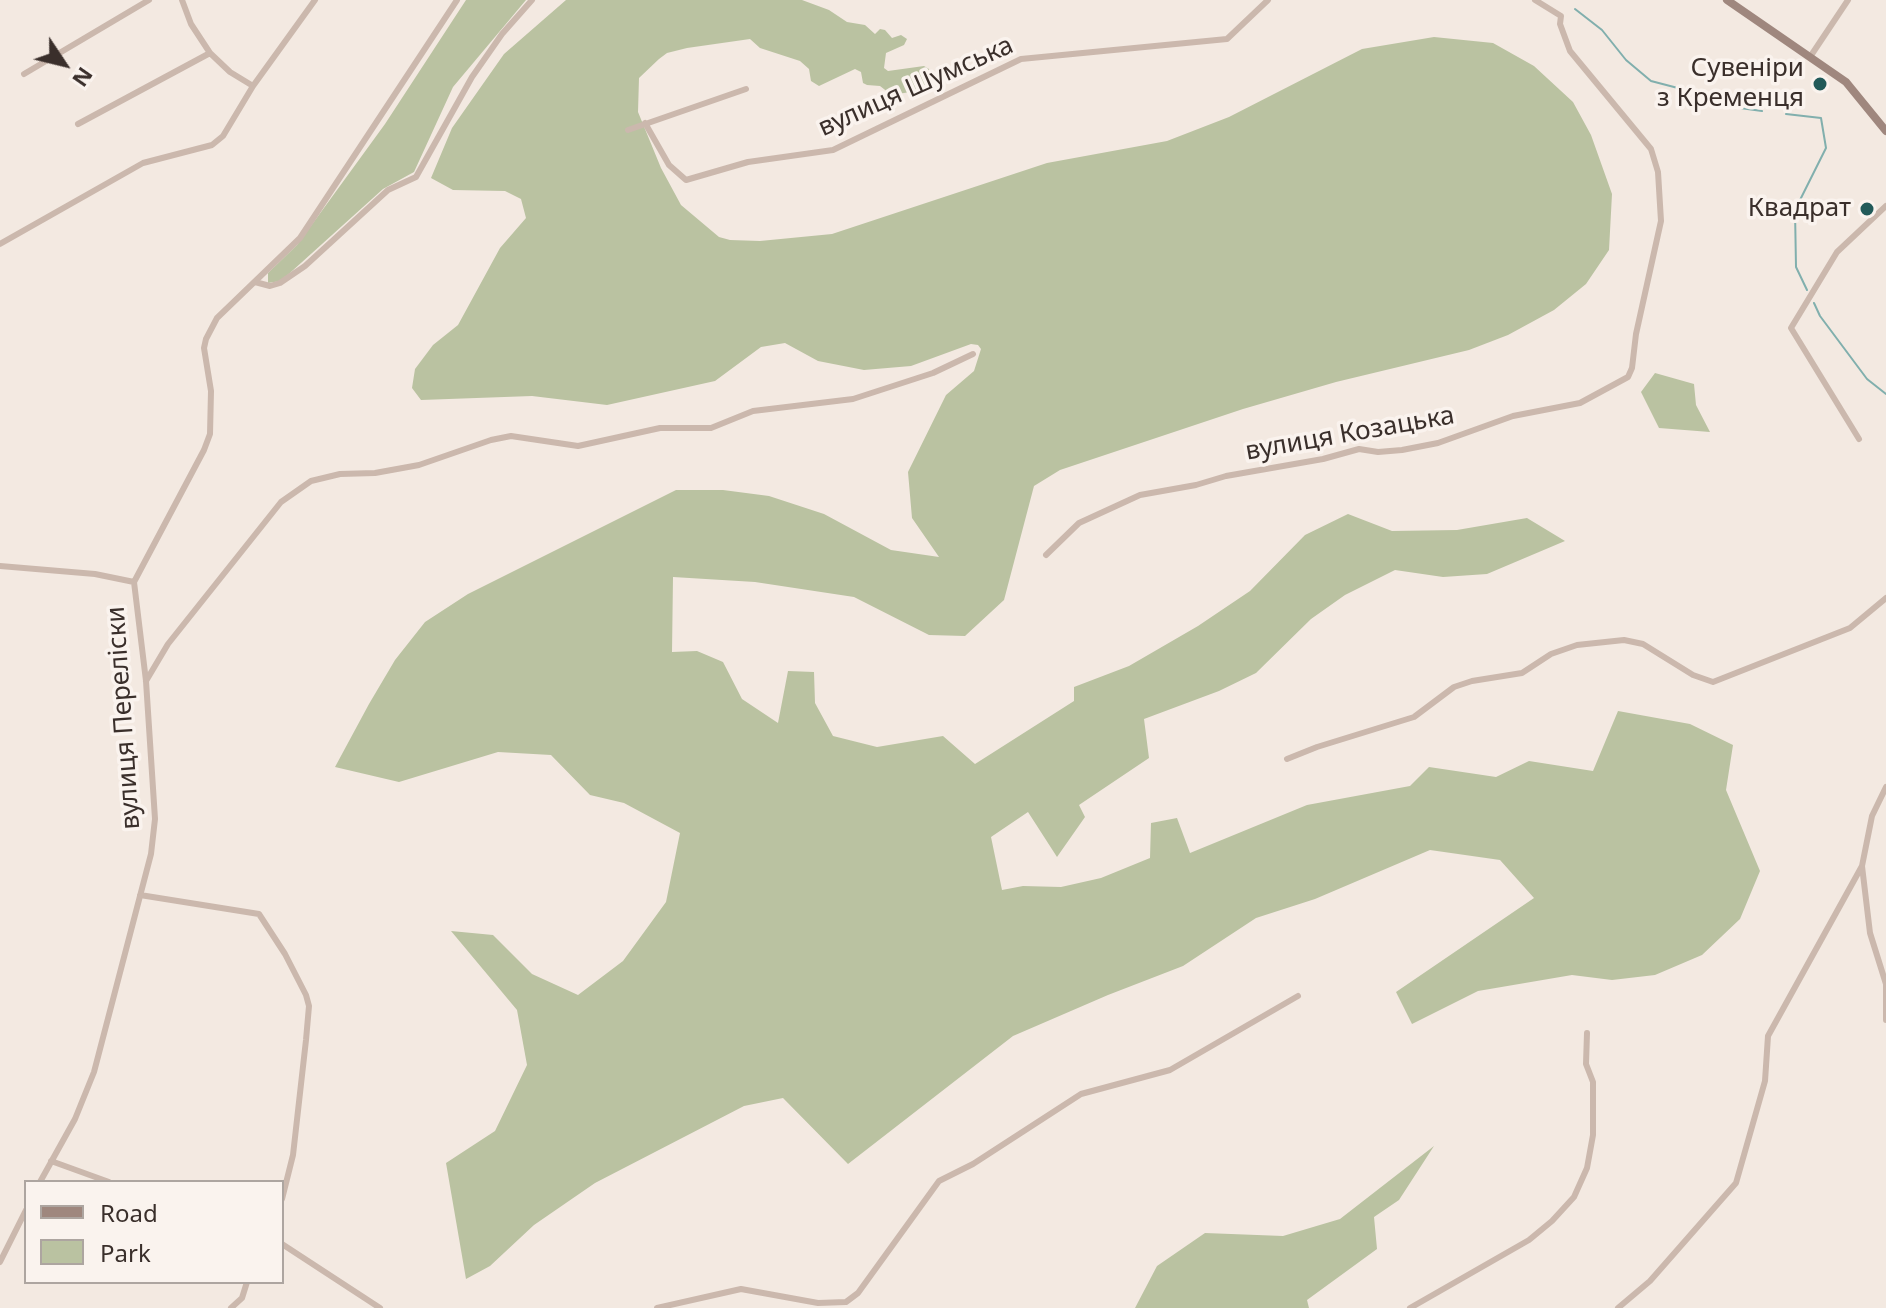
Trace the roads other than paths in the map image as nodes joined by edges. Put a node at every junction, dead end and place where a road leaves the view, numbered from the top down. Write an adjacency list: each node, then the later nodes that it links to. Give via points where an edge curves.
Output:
1 (149, 0): 12 (street)
2 (182, 0): 10 (street)
3 (315, 0): 13 (street)
4 (457, 0): 21 (street, вулиця Переліски, via 300,238)
5 (532, 0): 21 (street, via 472,77 416,177 388,190 280,283)
6 (1268, 0): 15 (street, вулиця Шумська, via 1227,39 1021,59 833,150 748,162 686,180 669,165)
7 (1535, 0): 24 (street, вулиця Козацька, via 1561,16 1570,51 1651,149 1658,172 1661,221 1628,377 1580,403 1513,416 1438,443 1378,452 1359,449 1140,495 1079,523)
8 (1727, 0): 11 (main road)
9 (1848, 0): 11 (street)
10 (210, 53): 13 (street); 16 (street)
11 (1810, 57): 18 (main road, via 1846,82)
12 (24, 74)
13 (253, 86): 20 (street, via 212,145 143,163)
14 (746, 89): 15 (street)
15 (645, 123): 17 (street)
16 (78, 124)
17 (628, 130)
18 (1886, 131)
19 (1886, 206): 23 (street, via 1837,252 1791,328)
20 (0, 244)
21 (255, 282): 26 (street, вулиця Переліски, via 210,328 204,348 210,434)
22 (973, 354): 28 (street, via 853,399 753,411 711,428 660,428 578,446 511,436 419,465 311,481 281,502 168,644)
23 (1859, 439)
24 (1046, 555)
25 (0, 566): 26 (street)
26 (134, 582): 28 (street, вулиця Переліски)
27 (1886, 598): 29 (street, via 1850,628 1713,682 1643,644 1624,640 1577,645 1522,673 1454,687 1414,717)
28 (146, 681): 32 (street, вулиця Переліски, via 155,819)
29 (1287, 759)
30 (1886, 787): 31 (street, via 1872,816)
31 (1862, 866): 34 (street, via 1870,933 1886,984); 50 (street, via 1768,1036 1765,1081 1736,1183 1650,1281)
32 (140, 895): 36 (street, вулиця Переліски, via 94,1072); 39 (street, via 259,914 306,995 306,1040)
33 (1298, 996): 48 (street, via 1170,1070 1081,1094 939,1181 858,1293 846,1302 818,1303 741,1289)
34 (1886, 1020)
35 (1587, 1033): 49 (street, via 1593,1135 1574,1197 1529,1240)
36 (51, 1161): 37 (street, вулиця Переліски); 38 (street)
37 (41, 1180)
38 (103, 1180)
39 (284, 1191)
40 (24, 1214): 44 (street)
41 (284, 1245): 42 (street)
42 (292, 1251): 43 (street); 47 (street)
43 (284, 1257)
44 (0, 1262)
45 (249, 1284): 46 (street)
46 (231, 1308)
47 (380, 1308)
48 (657, 1308)
49 (1410, 1308)
50 (1618, 1308)

